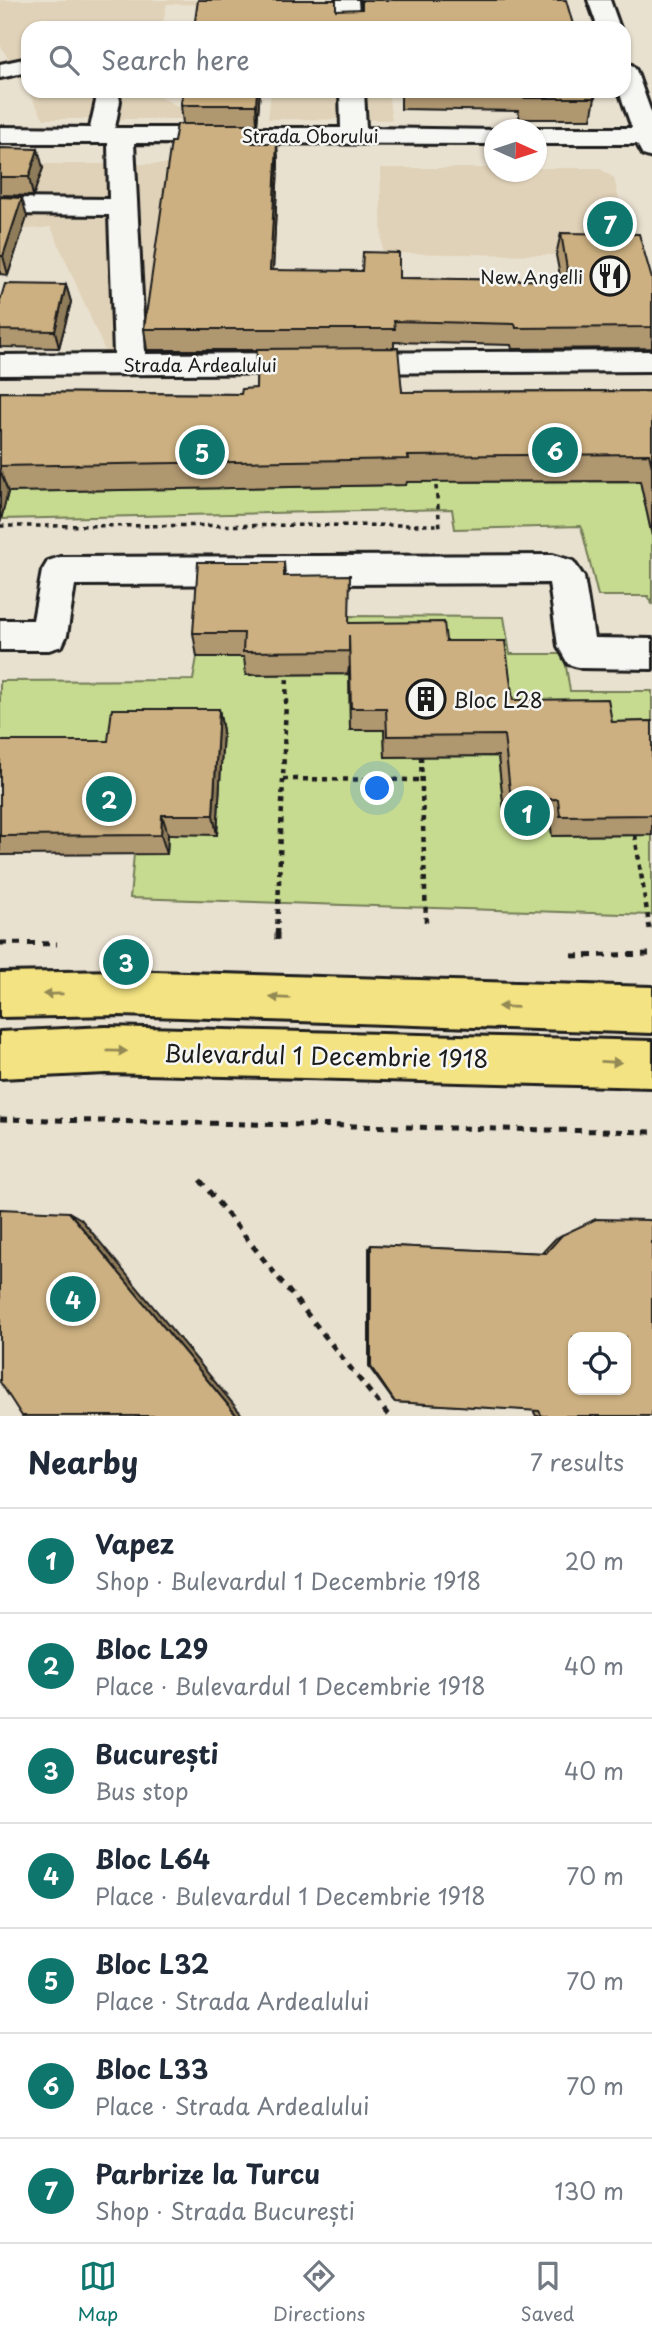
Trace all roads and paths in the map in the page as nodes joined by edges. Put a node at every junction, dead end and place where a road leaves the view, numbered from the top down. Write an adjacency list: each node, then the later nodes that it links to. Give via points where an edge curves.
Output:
1 (347, 0): 3 (street)
2 (599, 0): 4 (street)
3 (348, 21)
4 (606, 21)
5 (21, 66): 6 (street)
6 (0, 71)
7 (631, 89): 16 (street)
8 (107, 98): 12 (street)
9 (352, 98): 13 (street)
10 (0, 107): 11 (street)
11 (8, 135): 12 (street, Strada Oborului)
12 (111, 135): 13 (street, Strada Oborului); 18 (street)
13 (354, 135): 14 (street, Strada Oborului)
14 (484, 136)
15 (547, 136): 16 (street)
16 (650, 141)
17 (0, 206): 18 (street)
18 (122, 207): 20 (street)
19 (652, 361): 20 (street, Strada Ardealului)
20 (130, 364): 21 (street, Strada Ardealului)
21 (0, 365)
22 (435, 471): 24 (path)
23 (0, 526): 24 (path)
24 (440, 526): 25 (path)
25 (444, 570): 26 (street, via 60,571 49,635); 27 (street, via 561,571 581,653)
26 (0, 635)
27 (652, 654)
28 (286, 675): 30 (path)
29 (421, 757): 31 (path)
30 (283, 779): 31 (path); 35 (path)
31 (422, 780): 33 (path)
32 (635, 835): 34 (path)
33 (426, 922)
34 (650, 931)
35 (277, 940)
36 (0, 995): 37 (main road, one-way to 36, via 120,993)
37 (652, 1010)
38 (0, 1055): 39 (main road, Bulevardul 1 Decembrie 1918, one-way to 39, via 120,1051)
39 (652, 1065)
40 (0, 1119): 41 (path)
41 (652, 1132)
42 (201, 1180): 43 (path)
43 (389, 1416)

